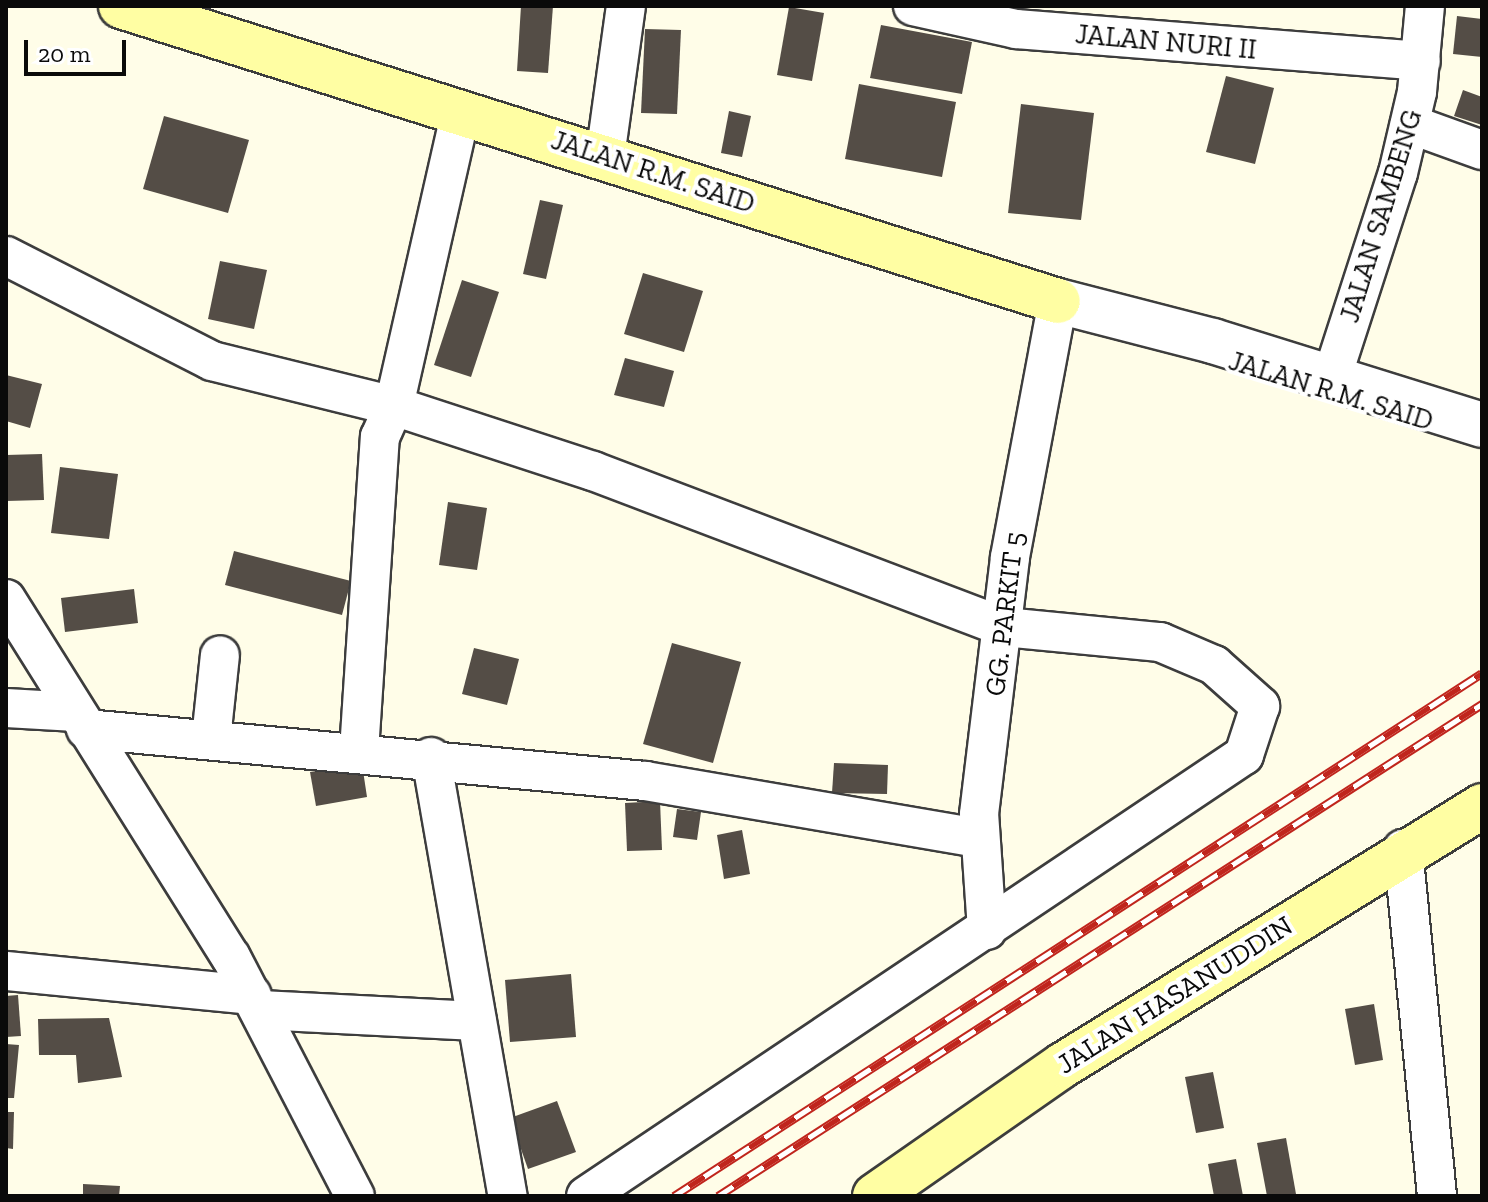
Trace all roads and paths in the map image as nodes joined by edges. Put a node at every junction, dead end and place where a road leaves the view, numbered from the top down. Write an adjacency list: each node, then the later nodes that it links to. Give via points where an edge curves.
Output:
1 (121, 6): 6 (main road, JALAN R.M. SAID)
2 (626, 6): 9 (street)
3 (913, 6): 5 (street, JALAN NURI II, via 1016,29)
4 (1425, 6): 5 (street, JALAN SAMBENG)
5 (1421, 61): 7 (street, JALAN SAMBENG)
6 (461, 112): 9 (main road, JALAN R.M. SAID); 14 (street)
7 (1410, 124): 8 (street); 13 (street, JALAN SAMBENG)
8 (1482, 150)
9 (605, 157): 11 (main road, JALAN R.M. SAID)
10 (6, 256): 14 (street, via 212,361)
11 (1058, 301): 12 (street, JALAN R.M. SAID); 18 (street, GG. PARKIT 5)
12 (1185, 338): 13 (street, JALAN R.M. SAID); 16 (street, JALAN R.M. SAID, via 1224,357)
13 (1332, 377): 15 (street, JALAN R.M. SAID)
14 (394, 406): 18 (street, via 622,481); 23 (street, via 378,454)
15 (1482, 425)
16 (1482, 434)
17 (6, 599): 21 (street)
18 (1004, 627): 26 (street, GG. PARKIT 5); 28 (street, via 1130,636 1192,653 1252,694 1261,722 1244,755)
19 (220, 655): 22 (street)
20 (6, 708): 21 (street)
21 (81, 720): 22 (street); 30 (street)
22 (211, 739): 23 (street)
23 (359, 751): 24 (street)
24 (431, 757): 26 (street, via 645,781); 31 (street)
25 (1482, 806): 27 (main road, JALAN HASANUDDIN)
26 (978, 838): 28 (street, GG. PARKIT 5)
27 (1403, 849): 35 (main road, JALAN HASANUDDIN, via 1063,1065); 36 (street)
28 (987, 930): 34 (street)
29 (6, 971): 30 (street)
30 (256, 1003): 31 (street); 32 (street)
31 (477, 1021): 33 (street)
32 (355, 1196)
33 (508, 1196)
34 (586, 1196)
35 (875, 1196)
36 (1437, 1196)

